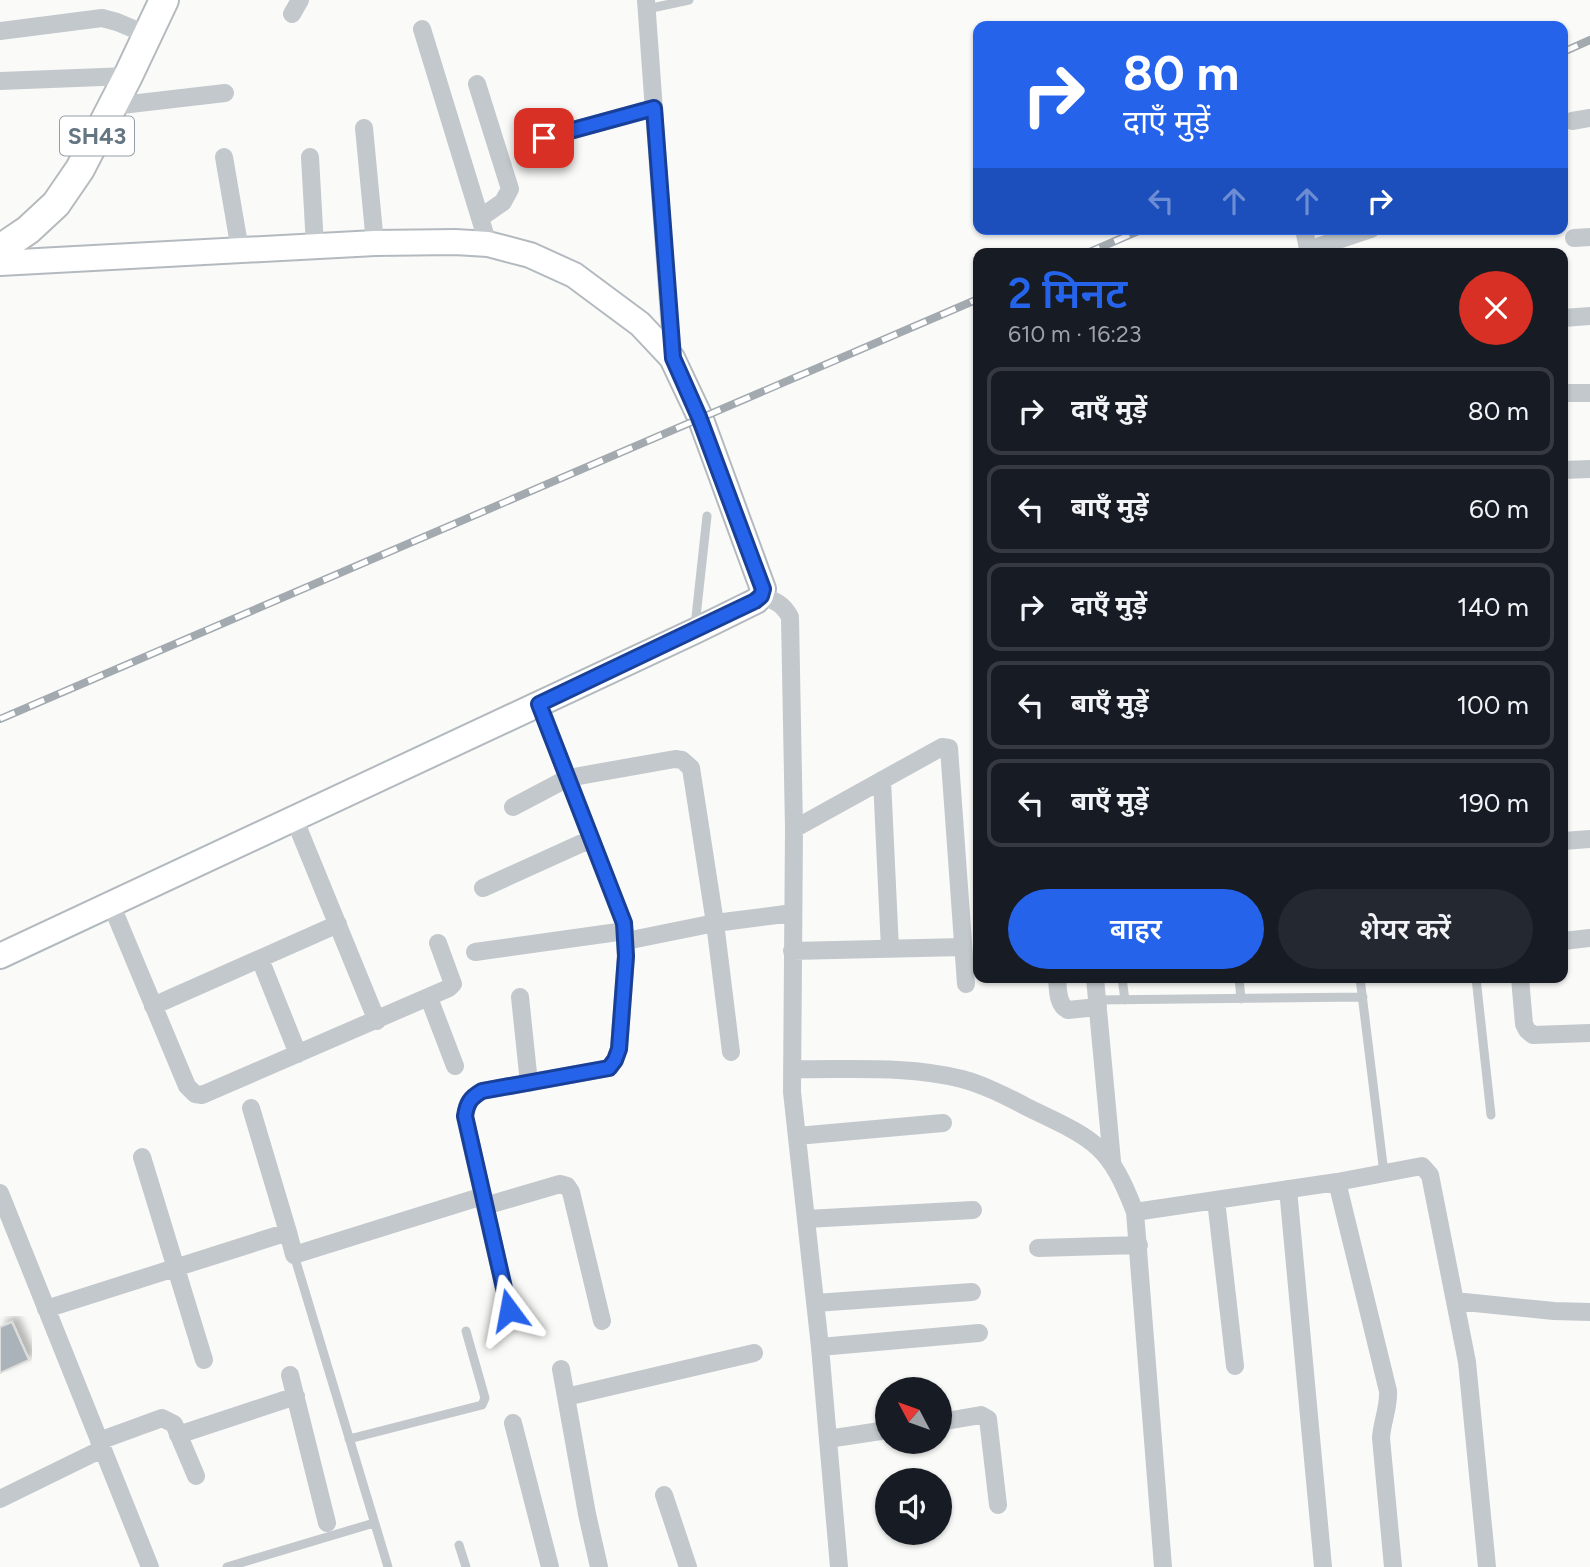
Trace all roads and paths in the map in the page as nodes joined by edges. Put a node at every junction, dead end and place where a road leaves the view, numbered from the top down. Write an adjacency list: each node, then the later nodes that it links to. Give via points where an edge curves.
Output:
1 (164, 0): 6 (main road, SH43)
2 (689, 0): 3 (lane)
3 (646, 4): 12 (street)
4 (422, 29): 19 (street)
5 (0, 30): 6 (street, via 102,18)
6 (148, 35): 7 (main road, SH43)
7 (128, 76): 8 (street); 11 (main road, SH43)
8 (0, 81)
9 (477, 84): 19 (street, via 510,189 503,202)
10 (225, 93): 11 (street)
11 (113, 106): 24 (main road, SH43, via 56,204 29,230)
12 (654, 108): 16 (street); 30 (street)
13 (1590, 118): 14 (street)
14 (1572, 121)
15 (364, 128): 21 (street)
16 (544, 138)
17 (224, 157): 26 (street)
18 (310, 157): 23 (street)
19 (480, 218): 22 (street)
20 (1355, 235): 25 (street)
21 (375, 243): 22 (main road); 23 (main road)
22 (488, 244): 30 (main road, via 530,255 574,275 640,324)
23 (315, 246): 26 (main road)
24 (0, 248)
25 (1319, 248)
26 (240, 250): 27 (main road)
27 (0, 263)
28 (1590, 316): 29 (street)
29 (1568, 318)
30 (673, 358): 36 (main road, via 761,581)
31 (1568, 393): 32 (street)
32 (1590, 393)
33 (1590, 469): 34 (street)
34 (1568, 470)
35 (707, 516): 37 (lane)
36 (761, 596): 37 (main road); 43 (street, via 778,601 790,617)
37 (695, 631): 38 (main road)
38 (539, 704): 39 (street); 42 (main road)
39 (568, 778): 41 (street); 45 (street); 50 (street, via 675,759 688,764)
40 (882, 780): 43 (street); 56 (street, via 942,747 949,748); 57 (street)
41 (513, 807)
42 (294, 818): 48 (main road); 51 (street)
43 (794, 829): 49 (street)
44 (1590, 838): 46 (street)
45 (591, 839): 47 (street); 52 (street)
46 (1568, 840)
47 (483, 888)
48 (111, 904): 60 (main road); 76 (street)
49 (793, 914): 50 (street); 58 (street)
50 (715, 923): 52 (street); 79 (street)
51 (338, 924): 61 (street); 77 (street)
52 (626, 936): 59 (street); 83 (street, via 615,1060 609,1068)
53 (1590, 938): 54 (street)
54 (1568, 940)
55 (438, 943): 72 (street, via 453,984)
56 (963, 947): 57 (street); 69 (street)
57 (890, 949): 58 (street)
58 (792, 951): 82 (street)
59 (475, 952)
60 (0, 956)
61 (260, 959): 76 (street); 80 (street)
62 (1058, 983): 75 (street, via 1061,1004 1068,1010)
63 (1096, 983): 75 (street)
64 (1123, 983): 74 (lane)
65 (1239, 983): 73 (lane)
66 (1361, 983): 71 (lane)
67 (1477, 983): 85 (lane)
68 (1520, 983): 78 (street, via 1524,1024 1533,1035)
69 (966, 984)
70 (520, 997): 83 (street)
71 (1363, 997): 73 (lane); 90 (lane)
72 (429, 998): 77 (street); 81 (street)
73 (1241, 999): 74 (lane)
74 (1125, 1000): 75 (lane)
75 (1098, 1003): 89 (street)
76 (153, 1006): 80 (street, via 187,1086 195,1094 211,1092)
77 (377, 1021): 80 (street)
78 (1590, 1033)
79 (731, 1052)
80 (298, 1055)
81 (455, 1066)
82 (792, 1069): 87 (street); 89 (street, via 916,1072 963,1080 1081,1132)
83 (528, 1083): 95 (street, via 482,1091 466,1105)
84 (251, 1108): 99 (street)
85 (1491, 1115)
86 (943, 1123): 87 (street)
87 (797, 1136): 98 (street)
88 (142, 1157): 103 (street)
89 (1112, 1161): 97 (street)
90 (1384, 1173): 91 (street); 105 (street, via 1422,1166 1430,1175)
91 (1337, 1182): 92 (street); 145 (street, via 1388,1391 1381,1438)
92 (1288, 1189): 94 (street); 144 (street)
93 (0, 1193): 107 (street)
94 (1216, 1200): 97 (street); 116 (street)
95 (484, 1201): 102 (street); 108 (street); 110 (street, via 567,1186)
96 (973, 1210): 98 (street)
97 (1135, 1212): 100 (street)
98 (806, 1219): 106 (street)
99 (288, 1232): 102 (street); 103 (street)
100 (1139, 1245): 101 (street); 143 (street)
101 (1038, 1248)
102 (294, 1255): 125 (lane)
103 (178, 1267): 107 (street); 115 (street)
104 (972, 1292): 106 (street)
105 (1455, 1301): 109 (street); 146 (street, via 1467,1362)
106 (815, 1303): 113 (street)
107 (46, 1309): 127 (street)
108 (509, 1310)
109 (1590, 1312)
110 (602, 1321)
111 (466, 1331): 125 (lane, via 485,1398 482,1405)
112 (979, 1333): 113 (street)
113 (820, 1347): 126 (street)
114 (754, 1353): 120 (street)
115 (204, 1360)
116 (1235, 1366)
117 (561, 1369): 120 (street)
118 (290, 1375): 119 (street)
119 (296, 1396): 124 (street); 133 (street)
120 (566, 1397): 140 (street)
121 (952, 1420): 131 (street, via 981,1415 988,1419)
122 (513, 1423): 139 (street)
123 (875, 1432): 126 (street)
124 (178, 1435): 127 (street, via 174,1424 162,1418); 128 (street)
125 (349, 1439): 132 (lane)
126 (828, 1439): 142 (street)
127 (101, 1445): 130 (street); 135 (street)
128 (196, 1476)
129 (664, 1495): 141 (street)
130 (1, 1496)
131 (998, 1505)
132 (374, 1522): 136 (lane); 137 (lane)
133 (327, 1523)
134 (460, 1545): 138 (lane)
135 (150, 1567)
136 (227, 1567)
137 (388, 1567)
138 (466, 1567)
139 (550, 1567)
140 (599, 1567)
141 (688, 1567)
142 (839, 1567)
143 (1163, 1567)
144 (1323, 1567)
145 (1393, 1567)
146 (1487, 1567)

